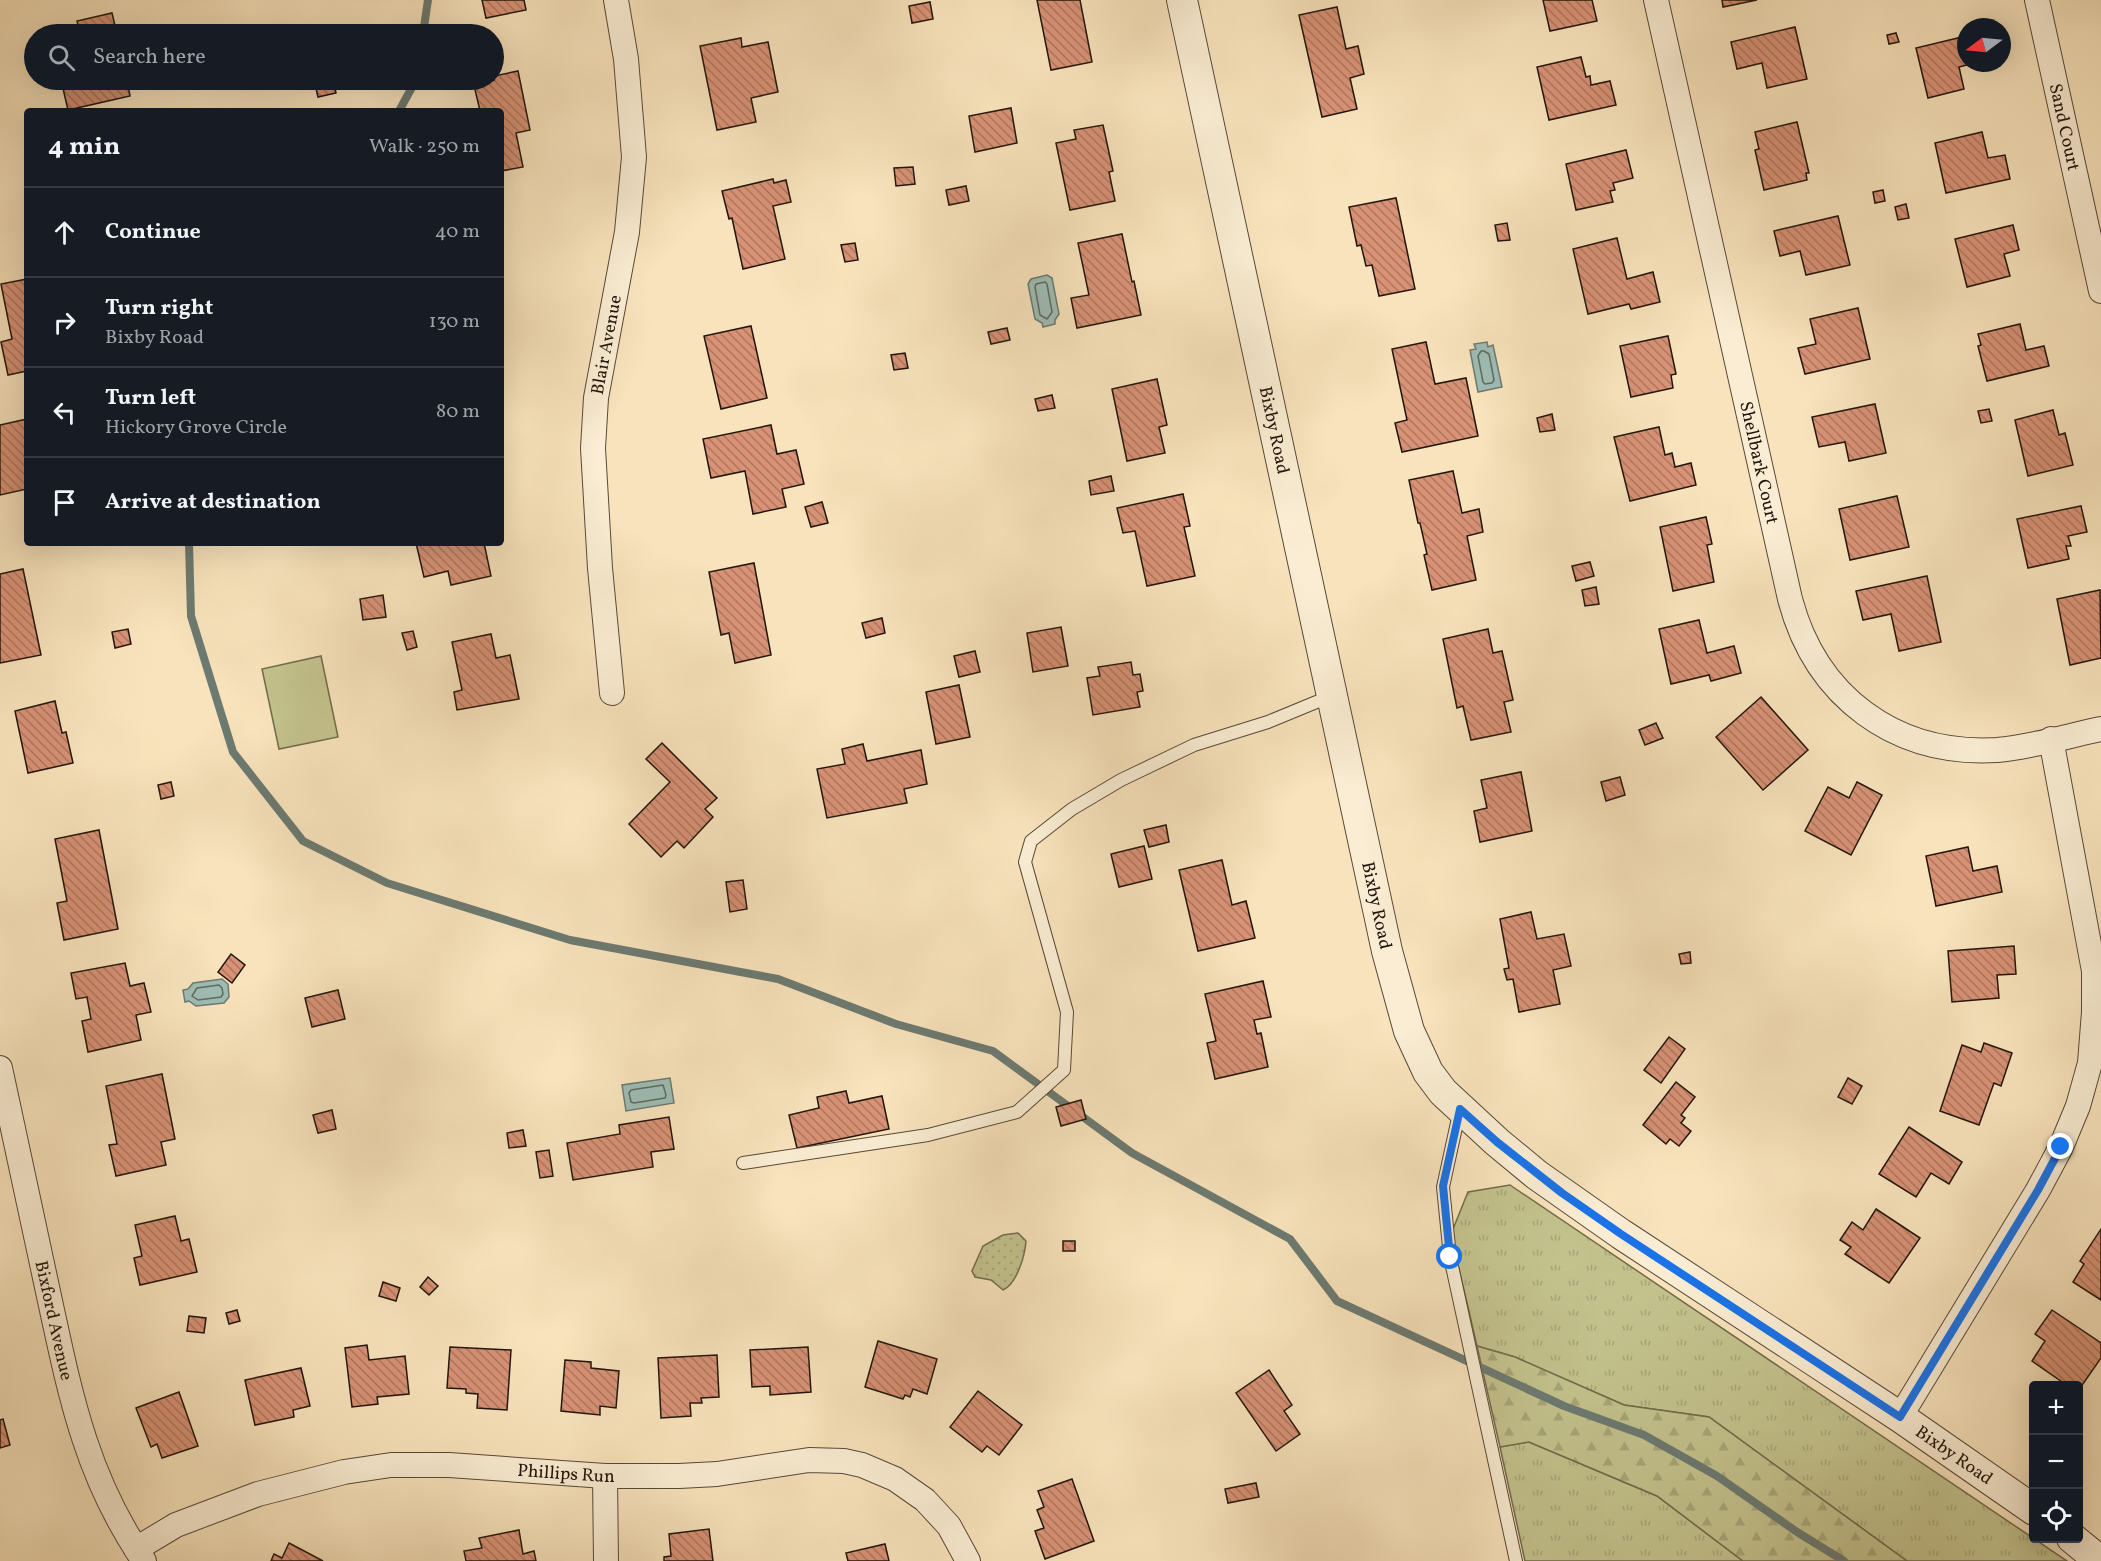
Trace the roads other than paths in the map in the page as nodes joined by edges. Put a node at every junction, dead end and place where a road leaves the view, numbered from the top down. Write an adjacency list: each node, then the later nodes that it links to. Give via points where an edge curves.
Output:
1 (616, 0): 6 (street, Blair Avenue, via 626,59 634,157 627,232 596,398 593,448)
2 (1182, 0): 7 (street, Bixby Road)
3 (1656, 0): 9 (street, Shellbark Court, via 1790,599 1803,640 1858,711 1919,741 1943,748 1979,750)
4 (2037, 0): 5 (street, Sand Court)
5 (2101, 291)
6 (612, 693)
7 (1332, 695): 11 (street, Bixby Road, via 1387,951 1409,1031 1428,1072); 12 (lane, via 1268,722 1194,744 1072,809 1032,840 1024,862 1067,1011 1064,1070 1017,1112 928,1135)
8 (2101, 729): 9 (street, Shellbark Court)
9 (2051, 739): 13 (street, via 2094,971 2090,1063 2078,1106 2038,1190)
10 (0, 1068): 17 (street, Bixford Avenue, via 77,1420 100,1484)
11 (1460, 1109): 13 (street, Bixby Road, via 1562,1193); 20 (lane, via 1443,1186 1450,1257)
12 (743, 1163)
13 (1900, 1417): 15 (street, Bixby Road)
14 (605, 1476): 17 (street, Phillips Run, via 449,1465 391,1465 344,1472 268,1491 176,1525); 18 (street); 19 (street, Phillips Run, via 708,1474 809,1460 853,1463 895,1479 925,1500 949,1526)
15 (2029, 1507)
16 (2077, 1543): 21 (street)
17 (140, 1555)
18 (606, 1561)
19 (968, 1561)
20 (1516, 1561)
21 (2100, 1561)

